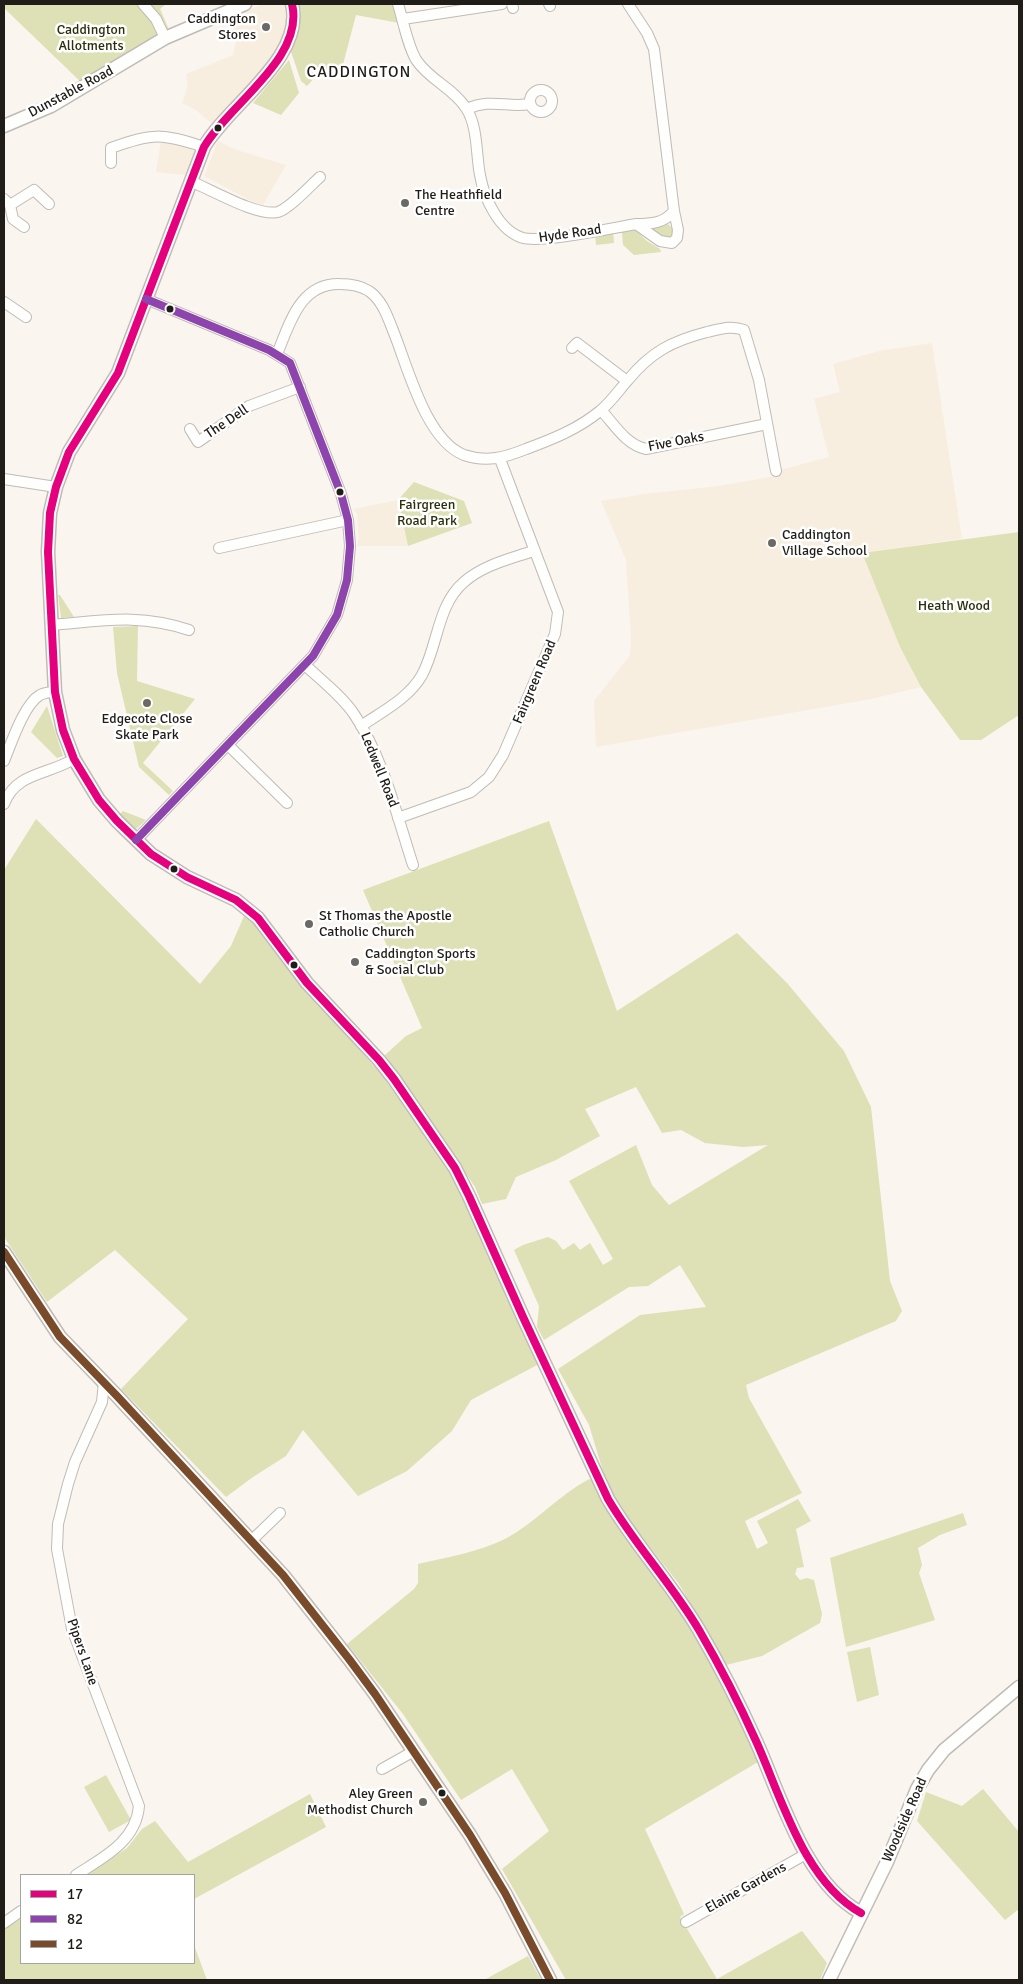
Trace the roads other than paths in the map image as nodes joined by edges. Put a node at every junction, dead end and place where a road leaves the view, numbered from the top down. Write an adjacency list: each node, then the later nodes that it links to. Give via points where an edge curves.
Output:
1 (143, 4): 8 (street, via 156,18)
2 (245, 4): 8 (street, Dunstable Road)
3 (292, 4): 12 (street, via 293,25 285,49 223,119)
4 (398, 4): 7 (street, Hyde Road)
5 (502, 4): 7 (street)
6 (628, 4): 20 (street, via 654,49)
7 (403, 19): 10 (street, Hyde Road, via 416,61)
8 (166, 38): 11 (street, Dunstable Road, via 51,106)
9 (530, 104): 10 (street, via 517,107 489,102)
10 (467, 109): 21 (street, Hyde Road, via 483,190 491,207 512,233 535,239)
11 (4, 126)
12 (204, 147): 13 (street, via 161,136 144,137 111,148); 15 (street)
13 (111, 163)
14 (320, 177): 17 (street)
15 (190, 181): 17 (street, via 265,212 283,209); 23 (street)
16 (297, 181): 17 (street)
17 (306, 190)
18 (7, 202): 19 (street, via 34,190); 22 (street, via 10,223)
19 (49, 204)
20 (674, 211): 21 (street, Hyde Road, via 667,219 652,224); 21 (street, via 678,230 672,243 660,241)
21 (636, 224)
22 (24, 227)
23 (146, 299): 27 (street); 36 (street, via 118,373 74,443)
24 (4, 302): 25 (street)
25 (26, 317)
26 (577, 343): 28 (street)
27 (277, 354): 29 (street, via 290,363); 33 (street, via 297,306 314,290 331,284 357,286 369,292 384,308 427,416 445,442 464,455)
28 (627, 381): 30 (street); 31 (street, via 658,352 680,339 747,326)
29 (300, 387): 32 (street, The Dell, via 249,406 198,442); 37 (street)
30 (601, 410): 31 (street, Five Oaks, via 630,443 646,450); 33 (street, via 563,434)
31 (767, 424): 34 (street)
32 (190, 429)
33 (500, 459): 39 (street, Fairgreen Road)
34 (776, 471)
35 (4, 479): 36 (street)
36 (56, 487): 40 (street, via 48,539)
37 (348, 520): 38 (street); 42 (street, via 349,563 342,598 330,630)
38 (219, 548)
39 (534, 551): 44 (street, via 477,572 462,583 450,600 421,676 407,695); 50 (street, Fairgreen Road, via 558,612 555,634 503,755 490,777 471,792)
40 (52, 626): 41 (street, via 131,618 156,620); 43 (street)
41 (188, 630)
42 (305, 665): 44 (street, Ledwell Road, via 340,698); 45 (street)
43 (55, 692): 46 (street, via 63,730); 47 (street, via 36,698 20,723)
44 (361, 726): 50 (street, Ledwell Road)
45 (228, 745): 48 (street); 51 (street)
46 (74, 759): 49 (street, via 13,787); 51 (street, via 99,800)
47 (4, 761)
48 (286, 803)
49 (4, 804)
50 (398, 818): 52 (street, Ledwell Road)
51 (136, 840): 62 (street, via 170,868 236,900 258,918 307,983 379,1060 455,1168 608,1499 633,1538 682,1601 712,1652 744,1714)
52 (414, 865)
53 (4, 1252): 54 (street, via 51,1326)
54 (104, 1382): 55 (street); 56 (street, Pipers Lane)
55 (117, 1396): 56 (street); 58 (street)
56 (102, 1402): 63 (street, Pipers Lane, via 70,1476 58,1524 57,1549 72,1629 139,1806 136,1821 128,1835)
57 (280, 1513): 58 (street)
58 (251, 1542): 60 (street, via 311,1610)
59 (1019, 1687): 65 (street, Woodside Road, via 944,1750 928,1770)
60 (414, 1751): 61 (street); 68 (street, via 505,1893)
61 (382, 1769)
62 (806, 1854): 65 (street, via 840,1898); 66 (street, Elaine Gardens)
63 (78, 1874)
64 (20, 1912): 67 (street)
65 (860, 1913): 69 (street, Woodside Road)
66 (686, 1922)
67 (4, 1923)
68 (550, 1980)
69 (829, 1980)

